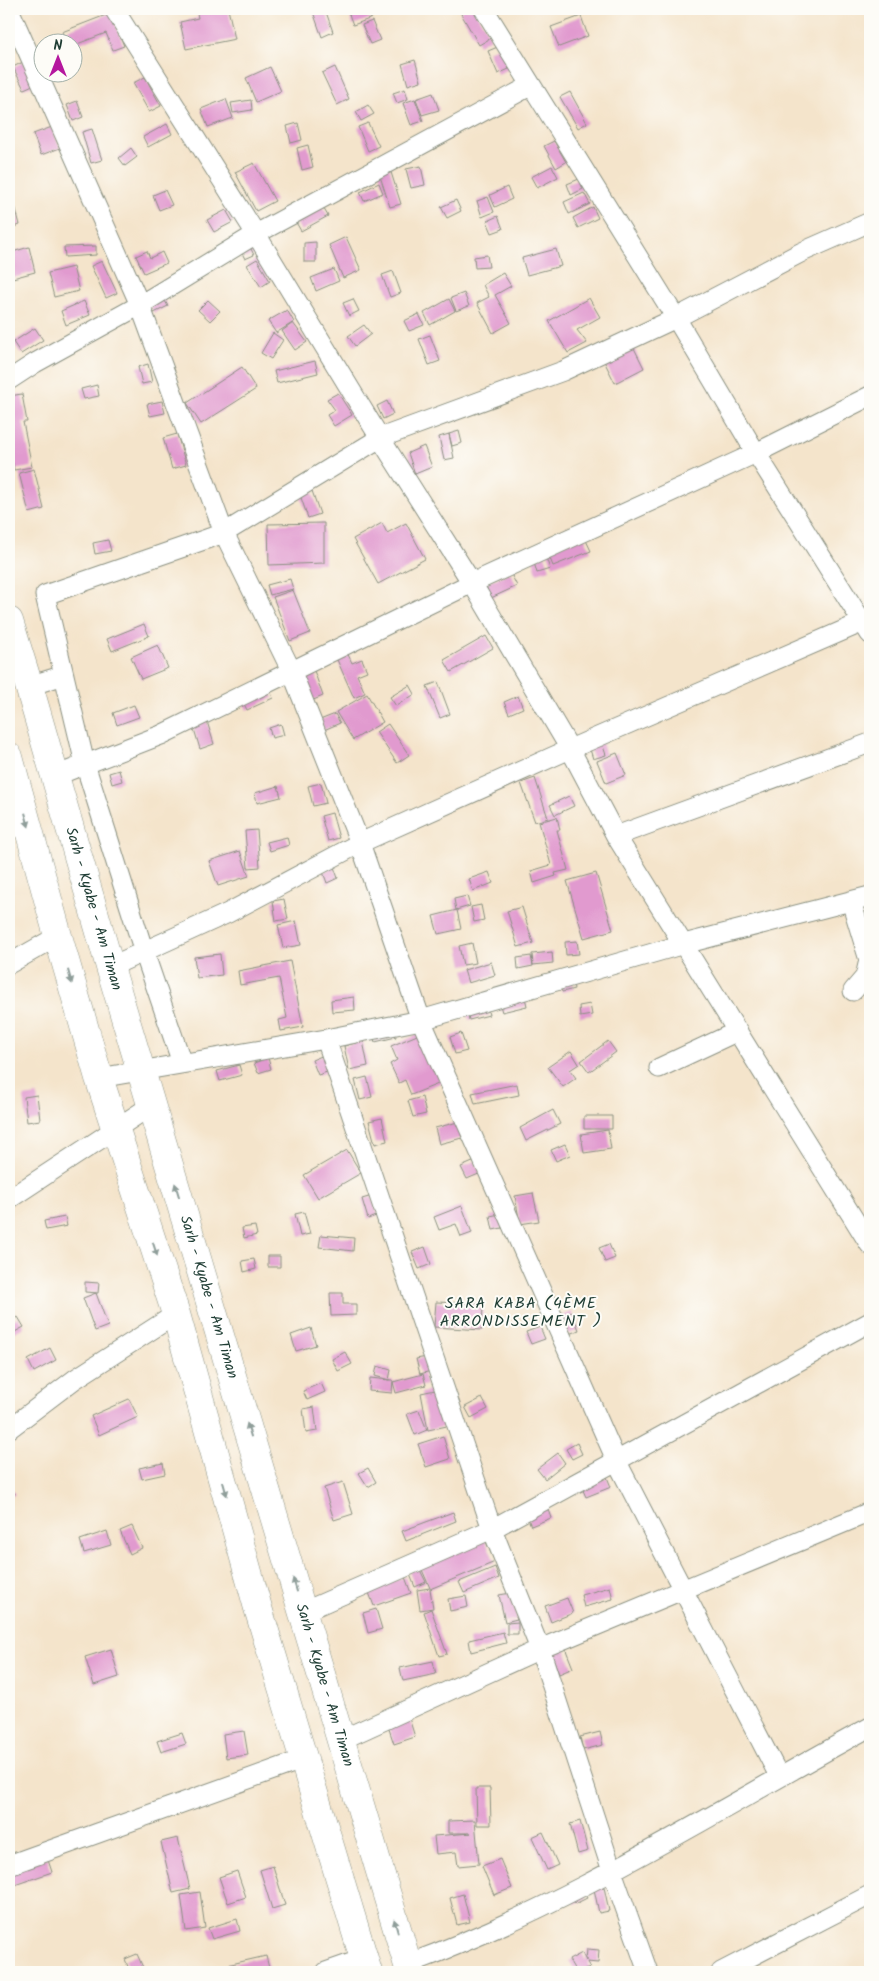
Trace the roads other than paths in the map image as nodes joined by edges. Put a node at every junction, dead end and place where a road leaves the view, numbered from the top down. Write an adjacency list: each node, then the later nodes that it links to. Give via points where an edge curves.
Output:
1 (9, 9): 7 (street)
2 (484, 9): 4 (street)
3 (117, 10): 6 (street)
4 (530, 86): 6 (street); 8 (street)
5 (870, 222): 8 (street, via 802,252)
6 (256, 234): 7 (street); 11 (street)
7 (140, 305): 9 (street); 13 (street)
8 (676, 318): 11 (street, via 563,372); 12 (street)
9 (9, 380)
10 (870, 396): 12 (street)
11 (380, 438): 13 (street); 14 (street)
12 (756, 453): 14 (street); 16 (street)
13 (224, 533): 17 (street); 18 (street, via 45,594)
14 (472, 583): 17 (street); 21 (street)
15 (9, 622): 19 (highway, Sarh - Kyabe - Am Timan)
16 (868, 625): 21 (street)
17 (291, 670): 22 (street, via 160,734); 26 (street)
18 (64, 676): 19 (street); 22 (street)
19 (30, 686): 24 (highway, Sarh - Kyabe - Am Timan)
20 (870, 743): 25 (street)
21 (570, 749): 25 (street); 26 (street)
22 (85, 764): 24 (street); 31 (street)
23 (11, 771): 29 (highway, one-way to 29)
24 (55, 776): 33 (highway, Sarh - Kyabe - Am Timan)
25 (616, 836): 30 (street)
26 (360, 843): 31 (street, via 228,913); 35 (street)
27 (870, 896): 28 (street)
28 (850, 901): 30 (street); 34 (street, via 869,960 865,977)
29 (58, 936): 32 (street); 41 (highway, one-way to 41)
30 (684, 944): 35 (street); 36 (street)
31 (144, 952): 33 (street); 38 (street)
32 (9, 964)
33 (110, 967): 40 (highway, Sarh - Kyabe - Am Timan)
34 (853, 991)
35 (421, 1020): 37 (street); 49 (street)
36 (738, 1031): 39 (street); 45 (street)
37 (326, 1039): 38 (street); 51 (street)
38 (182, 1063): 40 (street)
39 (659, 1068)
40 (142, 1069): 41 (street); 42 (highway, Sarh - Kyabe - Am Timan)
41 (100, 1078): 43 (highway)
42 (152, 1105): 43 (street); 53 (highway, Sarh - Kyabe - Am Timan, one-way to 42)
43 (115, 1129): 44 (street); 46 (highway, one-way to 46)
44 (9, 1199)
45 (870, 1245)
46 (176, 1314): 48 (street, via 75,1379); 57 (highway, one-way to 57)
47 (870, 1322): 49 (street)
48 (9, 1429)
49 (617, 1462): 51 (street); 52 (street)
50 (870, 1512): 52 (street)
51 (492, 1529): 53 (street); 54 (street)
52 (683, 1590): 54 (street); 58 (street)
53 (303, 1612): 56 (highway, Sarh - Kyabe - Am Timan)
54 (540, 1649): 56 (street); 60 (street)
55 (870, 1727): 58 (street)
56 (341, 1740): 63 (highway, Sarh - Kyabe - Am Timan, one-way to 56)
57 (304, 1759): 59 (street); 62 (highway)
58 (779, 1776): 60 (street)
59 (9, 1865)
60 (612, 1871): 63 (street); 65 (street)
61 (870, 1895): 66 (street)
62 (366, 1965): 64 (street)
63 (409, 1968)
64 (326, 1972)
65 (648, 1972)
66 (721, 1972)

